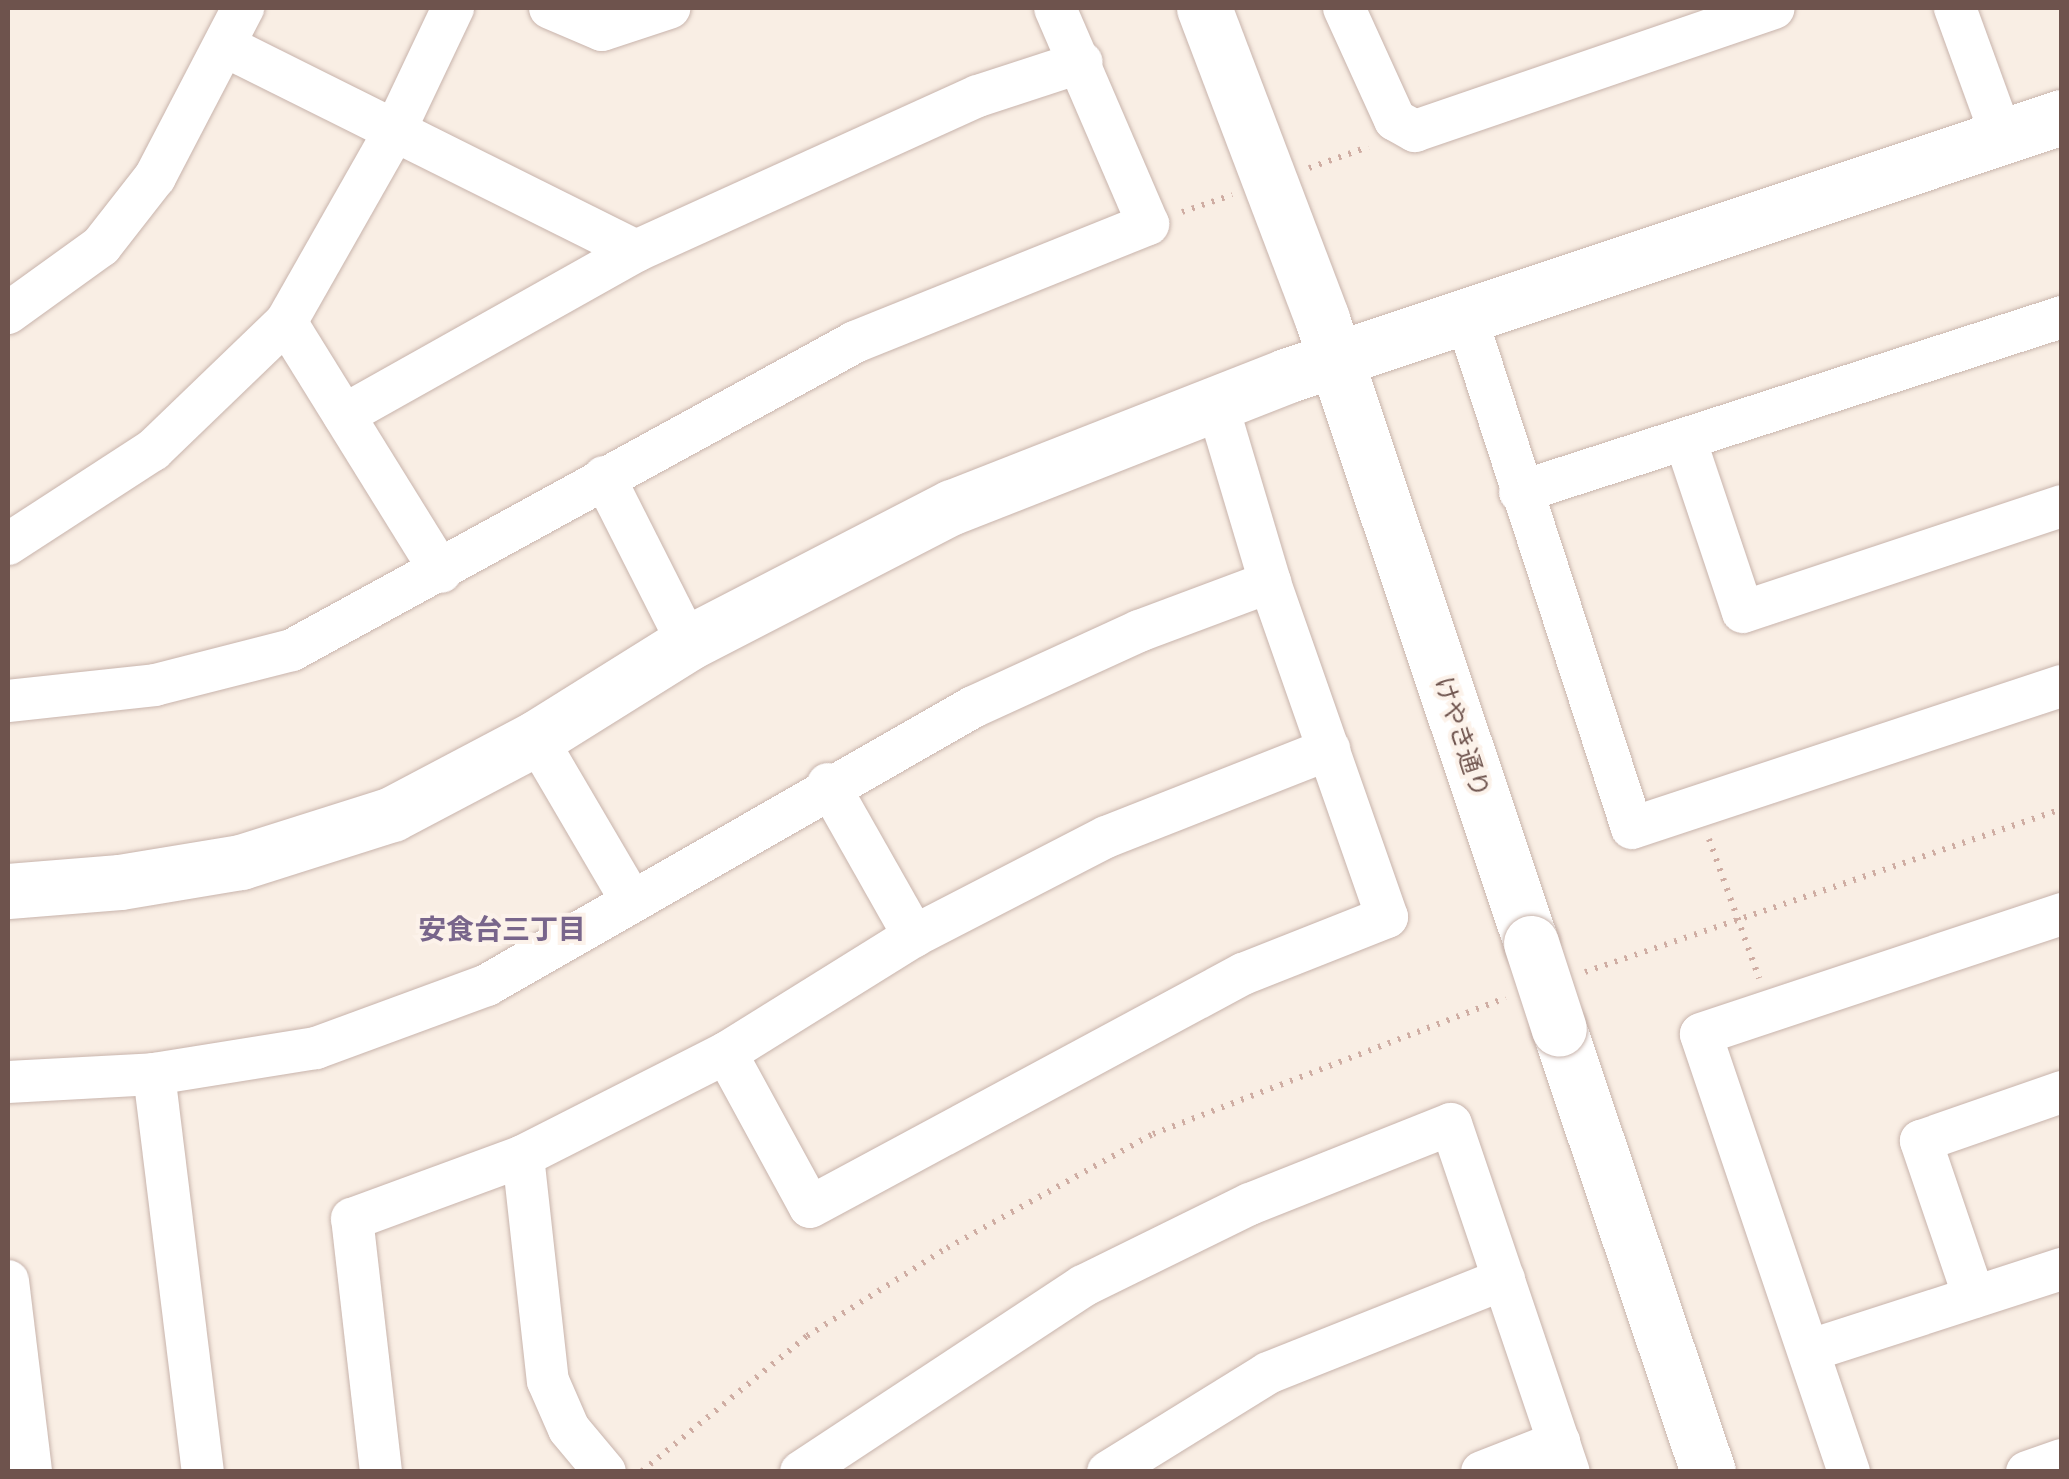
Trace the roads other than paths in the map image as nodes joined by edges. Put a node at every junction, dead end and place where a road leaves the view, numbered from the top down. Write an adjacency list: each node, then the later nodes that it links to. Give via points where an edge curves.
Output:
1 (243, 8): 10 (street)
2 (454, 8): 13 (street)
3 (550, 8): 4 (street, via 602,30)
4 (670, 8)
5 (1055, 8): 11 (street)
6 (1204, 8): 20 (street, けやき通り)
7 (1344, 8): 8 (street, via 1395,120 1414,131)
8 (1774, 8)
9 (1955, 8): 14 (street)
10 (227, 46): 13 (street); 16 (street, via 156,177 101,246)
11 (1082, 62): 15 (street, via 978,96); 24 (street, via 1148,224 855,342)
12 (2062, 117): 14 (street)
13 (396, 128): 15 (street); 19 (street)
14 (2002, 137): 17 (street)
15 (636, 250): 22 (street)
16 (8, 314)
17 (1466, 317): 20 (street); 25 (street)
18 (2062, 318): 23 (street)
19 (286, 322): 22 (street); 27 (street, via 153,450)
20 (1336, 359): 21 (street); 59 (street, けやき通り, bridge, via 1525,968 1560,1029)
21 (1216, 401): 29 (street); 30 (street, via 952,508)
22 (344, 416): 28 (street)
23 (1686, 438): 25 (street); 26 (street, via 1744,612)
24 (604, 476): 28 (street); 30 (street)
25 (1520, 492): 31 (street, via 1632,828)
26 (2062, 506)
27 (8, 544)
28 (441, 572): 32 (street, via 292,650 156,685)
29 (1270, 582): 34 (street); 35 (street, via 1139,631 973,707)
30 (688, 643): 33 (street)
31 (2062, 686)
32 (8, 701)
33 (536, 738): 36 (street, via 392,814 241,862); 37 (street)
34 (1329, 750): 39 (street, via 1106,837); 40 (street, via 1388,917 1242,974 810,1207)
35 (828, 784): 37 (street); 39 (street)
36 (8, 891)
37 (631, 900): 41 (street, via 487,985 316,1048)
38 (2062, 914): 49 (street, via 1702,1034)
39 (914, 936): 40 (street)
40 (726, 1052): 44 (street)
41 (154, 1074): 42 (street); 53 (street)
42 (8, 1082)
43 (2062, 1092): 48 (street, via 1921,1141)
44 (524, 1156): 54 (street, via 352,1218); 55 (street, via 548,1381 569,1429)
45 (2062, 1269): 48 (street)
46 (1504, 1279): 50 (street); 56 (street, via 1451,1124 1250,1204 1083,1286); 57 (street, via 1268,1374)
47 (8, 1281): 52 (street)
48 (1974, 1298): 49 (street)
49 (1810, 1350): 60 (street)
50 (1564, 1457): 58 (street)
51 (2062, 1460): 61 (street)
52 (31, 1472)
53 (203, 1472)
54 (381, 1472)
55 (606, 1472)
56 (801, 1472)
57 (1108, 1472)
58 (1482, 1472)
59 (1708, 1472)
60 (1850, 1472)
61 (2027, 1472)

